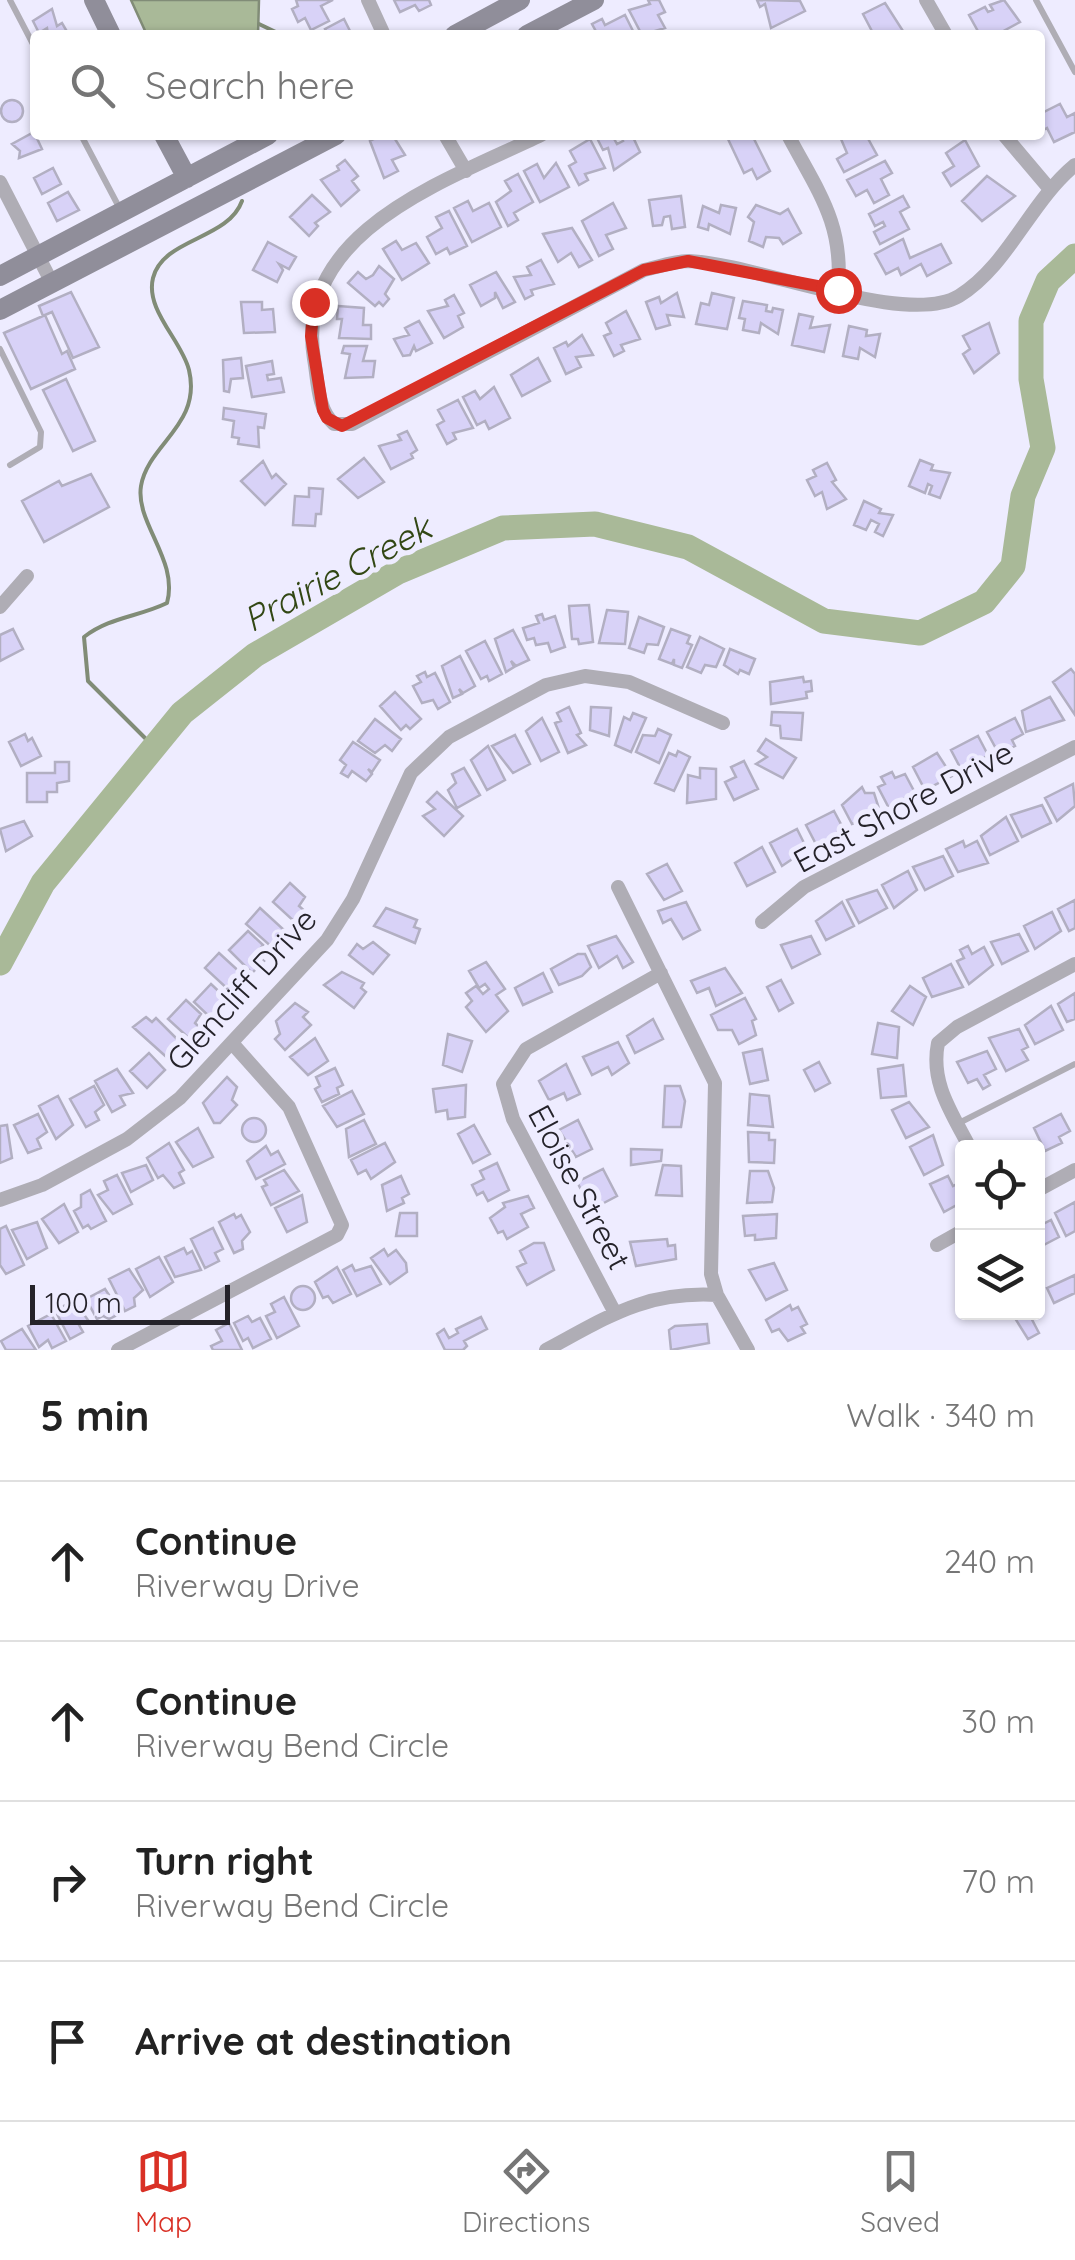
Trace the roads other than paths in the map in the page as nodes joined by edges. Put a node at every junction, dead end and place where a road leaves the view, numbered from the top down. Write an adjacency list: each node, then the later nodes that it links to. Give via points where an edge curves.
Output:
1 (10, 0): 13 (lane)
2 (94, 0): 8 (main road)
3 (368, 0): 9 (street)
4 (520, 0): 10 (main road)
5 (594, 0): 11 (main road)
6 (926, 0): 12 (street)
7 (1036, 0): 14 (lane)
8 (109, 30)
9 (382, 30)
10 (465, 30)
11 (537, 30)
12 (943, 30)
13 (30, 38)
14 (1075, 72)
15 (84, 140): 29 (lane)
16 (167, 140): 25 (main road)
17 (259, 140): 25 (main road)
18 (326, 140): 28 (main road)
19 (447, 140): 24 (street)
20 (531, 140): 24 (street)
21 (791, 140): 33 (street, via 832,218 841,252)
22 (1008, 140): 27 (street)
23 (1075, 165): 27 (street)
24 (466, 172): 33 (street, via 361,234 338,258 314,302 311,336 327,418 342,426 644,270 688,261)
25 (187, 178): 28 (street); 29 (main road)
26 (0, 182): 30 (street)
27 (1048, 187): 33 (street, via 985,275 942,305 904,306)
28 (201, 204): 32 (main road)
29 (122, 212): 30 (main road)
30 (38, 256): 31 (main road); 32 (street)
31 (0, 276)
32 (52, 283): 34 (main road)
33 (838, 290)
34 (0, 310)
35 (0, 348): 36 (lane, via 41,432 40,447)
36 (10, 465)
37 (27, 576): 38 (street)
38 (0, 607)
39 (723, 724): 45 (street, Glencliff Drive, via 629,682 585,676 546,685 449,737 411,773 353,900 327,940)
40 (1075, 748): 42 (street, East Shore Drive, via 804,887)
41 (618, 887): 44 (street)
42 (762, 922)
43 (1075, 964): 47 (street, via 938,1043 934,1069)
44 (662, 973): 54 (street, via 715,1084 711,1274); 55 (street, Eloise Street, via 526,1048 503,1084 513,1120)
45 (232, 1043): 51 (street, Glencliff Drive, via 156,1120 42,1185); 56 (street, via 289,1107 342,1225 337,1234)
46 (1075, 1064): 47 (lane)
47 (958, 1124): 48 (street)
48 (966, 1140)
49 (1075, 1170): 50 (street)
50 (1045, 1186)
51 (0, 1200)
52 (955, 1235): 53 (street)
53 (937, 1246)
54 (717, 1294): 55 (street, via 676,1292); 58 (street)
55 (615, 1313): 57 (street)
56 (118, 1350)
57 (546, 1350)
58 (748, 1350)

